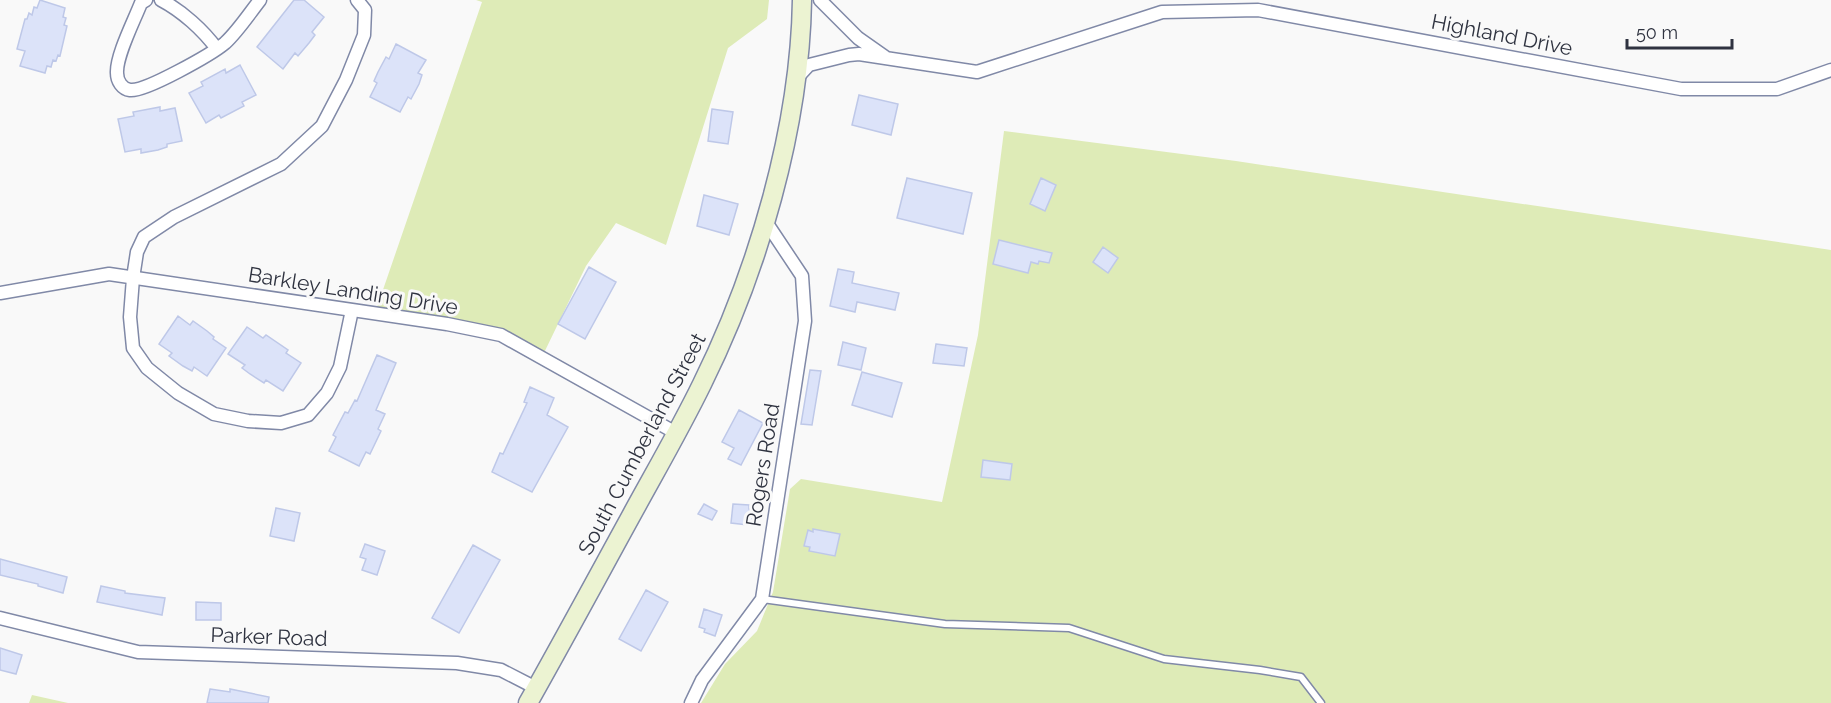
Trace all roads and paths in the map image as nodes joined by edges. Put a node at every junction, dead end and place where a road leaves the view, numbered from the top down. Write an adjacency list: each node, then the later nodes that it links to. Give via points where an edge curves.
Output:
1 (146, 0): 7 (street, via 141,3 118,61 118,81 122,86 130,90 144,87)
2 (161, 0): 7 (street, via 209,38)
3 (260, 0): 7 (street)
4 (357, 0): 12 (street, via 365,10 364,34 322,126 281,164 174,217 144,237)
5 (802, 0): 10 (main road, South Cumberland Street)
6 (820, 0): 8 (street, via 858,38)
7 (217, 49)
8 (886, 58): 9 (street, Highland Drive, via 977,72 1162,12 1258,10 1681,88 1777,89); 10 (street, Highland Drive, via 859,54 817,62 804,69)
9 (1831, 70)
10 (795, 81): 11 (main road, South Cumberland Street, via 789,128)
11 (766, 222): 15 (main road, South Cumberland Street, via 718,350); 16 (street, Rogers Road, via 802,276 805,321)
12 (133, 278): 13 (street, Barkley Landing Drive, via 110,274); 14 (street, Barkley Landing Drive); 14 (street, via 133,348 147,368 178,393 214,414 248,421 281,423 308,415 327,393 340,367)
13 (0, 293)
14 (352, 310): 15 (street, Barkley Landing Drive, via 501,335)
15 (676, 434): 18 (main road, South Cumberland Street)
16 (762, 599): 19 (street, Rogers Road, via 702,680); 20 (lane, via 945,624 1069,628 1164,659 1300,677)
17 (0, 618): 18 (street, Parker Road, via 138,652 457,663 501,670)
18 (532, 696)
19 (691, 703)
20 (1321, 703)

